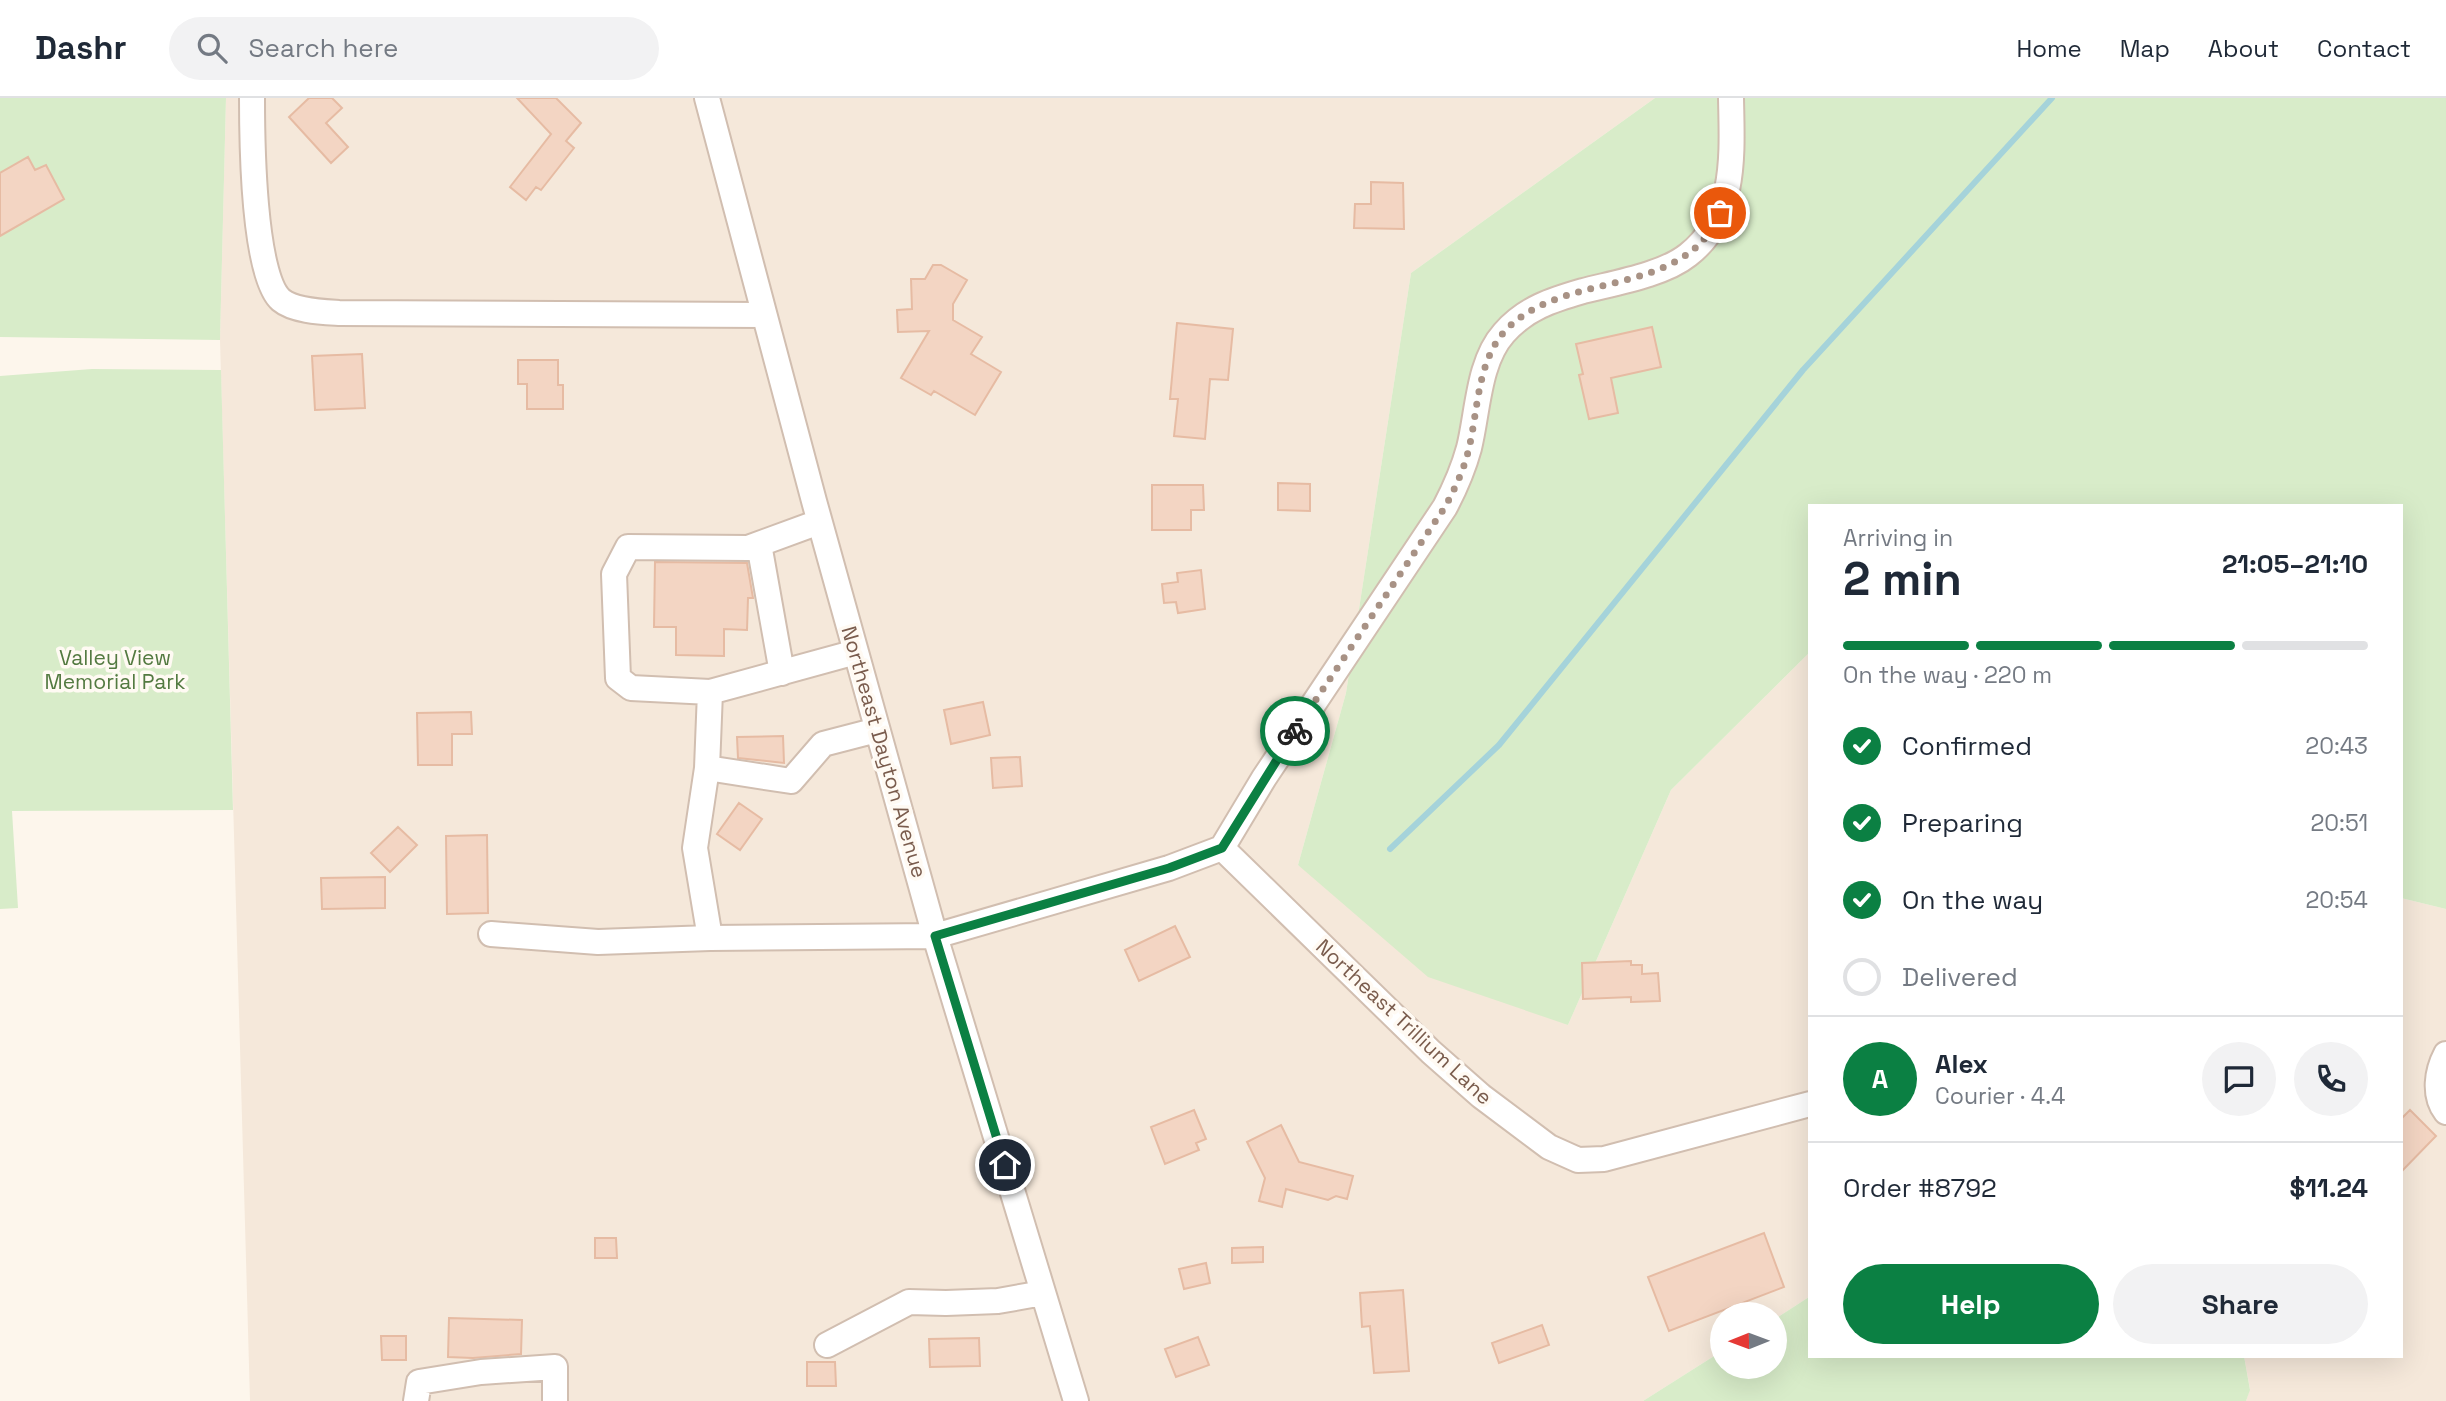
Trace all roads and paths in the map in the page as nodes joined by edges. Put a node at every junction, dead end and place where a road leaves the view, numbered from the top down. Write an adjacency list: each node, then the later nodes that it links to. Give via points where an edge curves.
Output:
1 (251, 98): 4 (street, via 257,223 268,279 281,300 306,310 339,313)
2 (707, 98): 4 (street, Northeast Dayton Avenue)
3 (1731, 98): 12 (street, via 1732,160 1727,197 1713,229 1687,256 1656,271 1546,302 1522,315 1502,335 1484,371 1469,449 1445,507)
4 (764, 315): 5 (street, Northeast Dayton Avenue)
5 (820, 522): 6 (street); 7 (street, Northeast Dayton Avenue)
6 (759, 544): 8 (street); 9 (street, via 748,548 628,547 614,574 618,678 631,688)
7 (856, 652): 8 (street); 10 (street, Northeast Dayton Avenue)
8 (782, 673): 9 (street)
9 (710, 692): 11 (street)
10 (877, 730): 11 (street, via 823,744 791,781); 14 (street, Northeast Dayton Avenue)
11 (707, 768): 15 (street, via 695,848)
12 (1222, 848): 14 (street, via 1169,868); 17 (street, Northeast Trillium Lane, via 1481,1096 1549,1147 1577,1160 1604,1160)
13 (491, 934): 15 (street, via 598,942)
14 (935, 936): 15 (street); 19 (street, Northeast Dayton Avenue)
15 (710, 938)
16 (2446, 1054): 18 (street, via 2438,1073 2438,1094)
17 (1808, 1105)
18 (2446, 1112)
19 (1043, 1293): 20 (street, via 998,1301 909,1302); 23 (street, Northeast Dayton Avenue)
20 (827, 1345)
21 (416, 1401): 22 (street, via 419,1382 481,1371 555,1367)
22 (555, 1401)
23 (1076, 1401)

